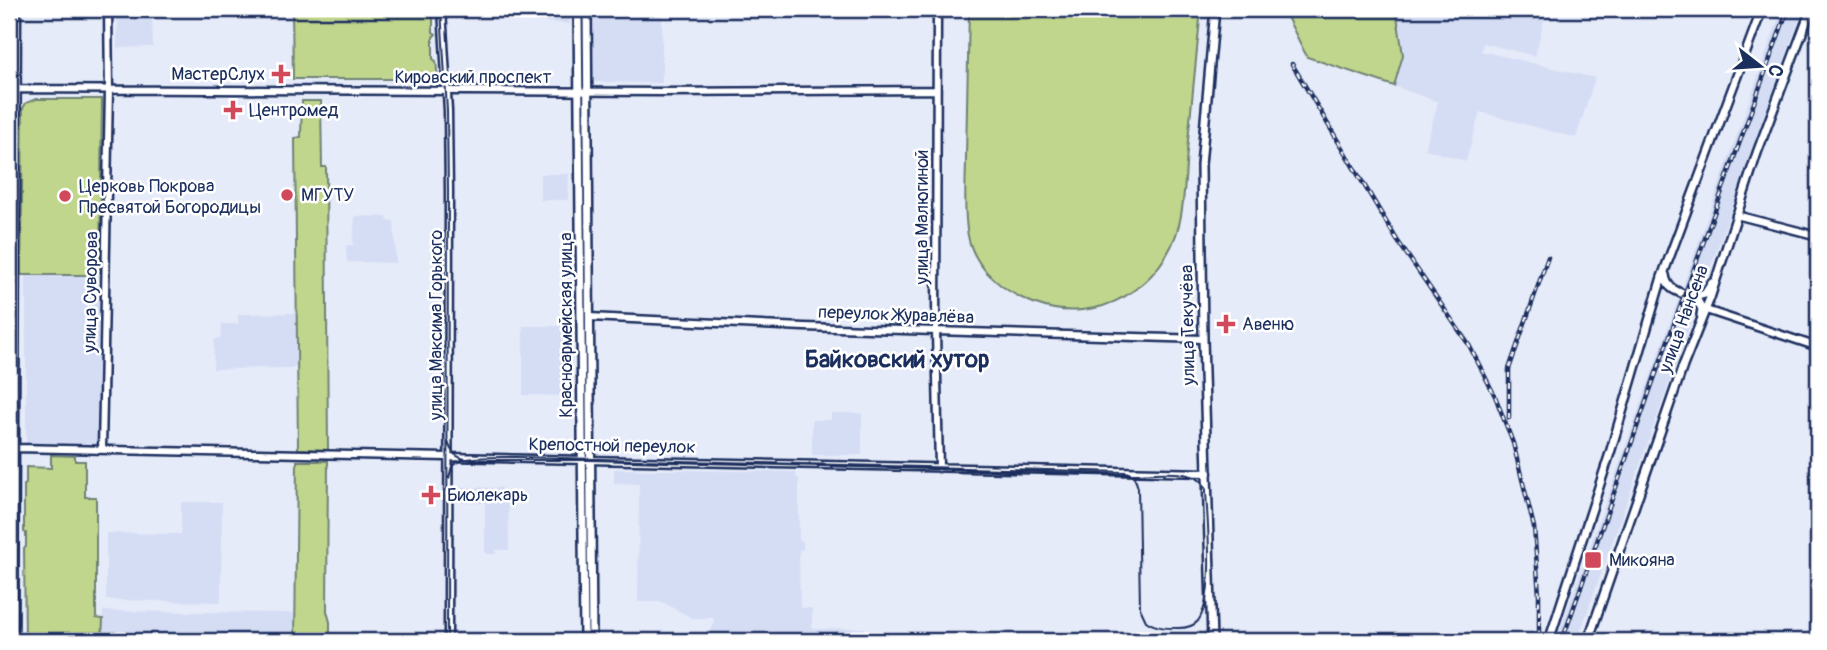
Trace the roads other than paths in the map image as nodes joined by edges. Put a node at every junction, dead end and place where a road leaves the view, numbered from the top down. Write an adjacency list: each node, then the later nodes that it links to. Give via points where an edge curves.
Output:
1 (11, 9): 11 (main road)
2 (17, 9): 11 (main road)
3 (108, 9): 12 (main road, улица Суворова)
4 (442, 9): 13 (main road, улица Максима Горького)
5 (578, 9): 15 (main road, Красноармейская улица)
6 (587, 9): 15 (main road, Красноармейская улица)
7 (937, 9): 14 (main road, улица Малюгиной)
8 (1215, 9): 27 (main road, улица Текучёва, via 1201,165)
9 (1762, 9): 18 (main road, улица Нансена)
10 (1811, 9): 16 (main road, улица Нансена)
11 (12, 89): 12 (main road, Кировский проспект); 29 (main road); 35 (main road)
12 (109, 90): 13 (main road, Кировский проспект); 30 (main road, улица Суворова)
13 (446, 90): 15 (main road, Кировский проспект); 31 (main road, улица Максима Горького)
14 (935, 90): 15 (main road, Кировский проспект); 26 (main road, улица Малюгиной)
15 (584, 92): 24 (main road, Красноармейская улица); 32 (main road, Красноармейская улица)
16 (1736, 215): 17 (main road); 19 (main road, улица Нансена)
17 (1818, 236)
18 (1665, 271): 20 (main road); 22 (main road, улица Нансена)
19 (1717, 275): 21 (main road, via 1705,294); 23 (main road, улица Нансена)
20 (1672, 290): 21 (main road); 22 (main road, via 1661,295)
21 (1695, 298): 25 (main road, via 1702,309)
22 (1655, 305): 41 (main road, улица Нансена)
23 (1706, 310): 25 (main road, улица Нансена); 28 (main road)
24 (589, 317): 26 (main road, переулок Журавлёва); 32 (main road, Красноармейская улица)
25 (1699, 326): 42 (main road, улица Нансена)
26 (936, 331): 27 (main road, переулок Журавлёва); 33 (main road, улица Малюгиной)
27 (1203, 339): 34 (main road, улица Текучёва)
28 (1818, 347)
29 (16, 448): 30 (main road, Крепостной переулок); 36 (main road)
30 (102, 450): 31 (main road, Крепостной переулок)
31 (450, 458): 32 (main road, Крепостной переулок); 37 (main road, улица Максима Горького)
32 (586, 459): 33 (main road, Крепостной переулок); 38 (main road, Красноармейская улица); 39 (main road, Красноармейская улица)
33 (939, 468): 34 (main road, Крепостной переулок)
34 (1208, 473): 40 (main road, улица Текучёва)
35 (9, 641)
36 (14, 641)
37 (448, 641)
38 (584, 641)
39 (592, 641)
40 (1212, 641)
41 (1549, 641)
42 (1588, 641)

